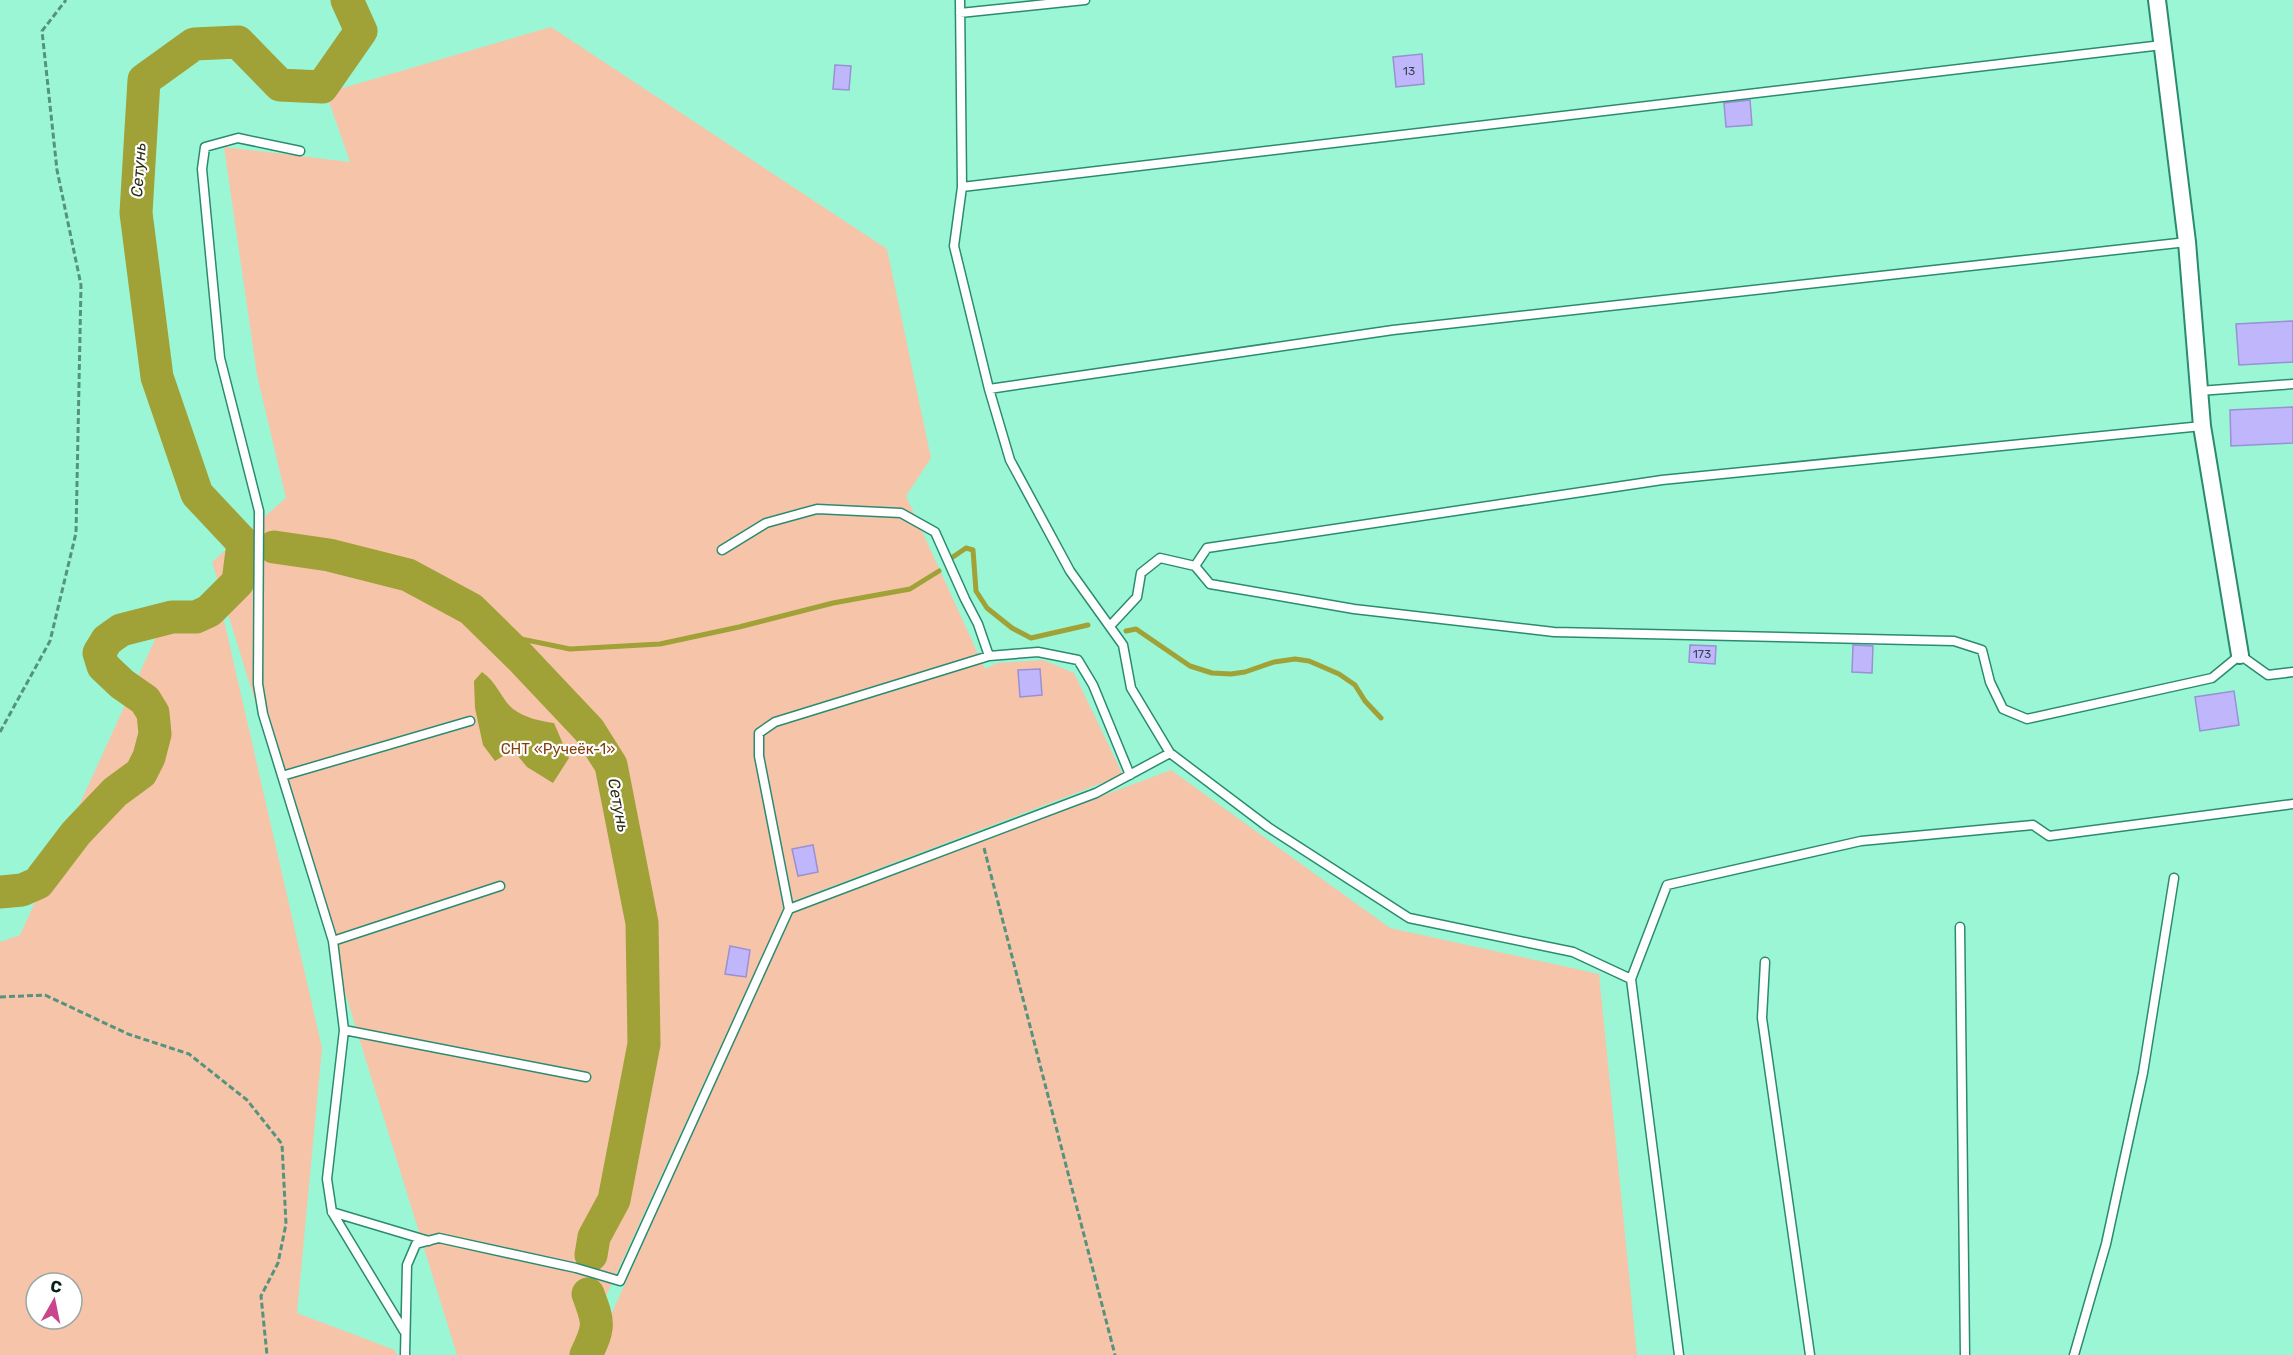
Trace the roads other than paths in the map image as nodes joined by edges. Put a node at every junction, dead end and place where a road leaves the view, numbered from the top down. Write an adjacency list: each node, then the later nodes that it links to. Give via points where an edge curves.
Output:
1 (960, 0): 4 (lane)
2 (1085, 0): 4 (lane)
3 (2157, 0): 5 (street)
4 (960, 13): 7 (lane)
5 (2162, 45): 7 (lane); 8 (street)
6 (300, 151): 22 (lane, via 238,138 205,147 202,169 220,358 259,511 258,684)
7 (962, 187): 10 (lane, via 954,246)
8 (2187, 242): 10 (lane, via 1393,330); 11 (street)
9 (2293, 384): 11 (lane)
10 (989, 389): 15 (lane, via 1010,460 1070,571)
11 (2199, 391): 12 (street)
12 (2202, 426): 14 (lane, via 1662,480 1207,548); 17 (street)
13 (722, 550): 16 (lane, via 766,523 817,508 901,513 935,532)
14 (1195, 566): 15 (lane, via 1160,558 1141,573 1137,597); 17 (lane, via 1210,584 1354,609 1554,632 1954,641 1982,650 1990,682 2003,709 2027,718 2212,678)
15 (1110, 626): 20 (lane, via 1123,645 1131,688)
16 (989, 656): 21 (lane, via 1038,652 1078,660 1093,685); 26 (lane, via 774,722 759,733 759,756)
17 (2240, 656): 18 (lane, via 2268,675)
18 (2293, 672)
19 (470, 721): 22 (lane)
20 (1170, 753): 21 (lane); 30 (lane, via 1268,827 1409,918 1573,952)
21 (1130, 775): 26 (lane, via 1096,793)
22 (282, 776): 28 (lane)
23 (2293, 804): 30 (lane, via 2049,836 2033,825 1861,841 1667,885)
24 (2174, 879): 40 (lane, via 2143,1074 2106,1244)
25 (500, 886): 28 (lane)
26 (789, 909): 34 (lane, via 620,1281 439,1238)
27 (1960, 927): 39 (lane)
28 (333, 941): 31 (lane)
29 (1765, 962): 38 (lane, via 1762,1018)
30 (1631, 979): 37 (lane)
31 (344, 1030): 32 (lane); 33 (lane, via 327,1179)
32 (586, 1077)
33 (332, 1212): 34 (lane); 35 (lane)
34 (429, 1241): 35 (lane, via 416,1244 407,1265)
35 (404, 1330): 36 (lane)
36 (405, 1355)
37 (1679, 1355)
38 (1810, 1355)
39 (1965, 1355)
40 (2074, 1355)

